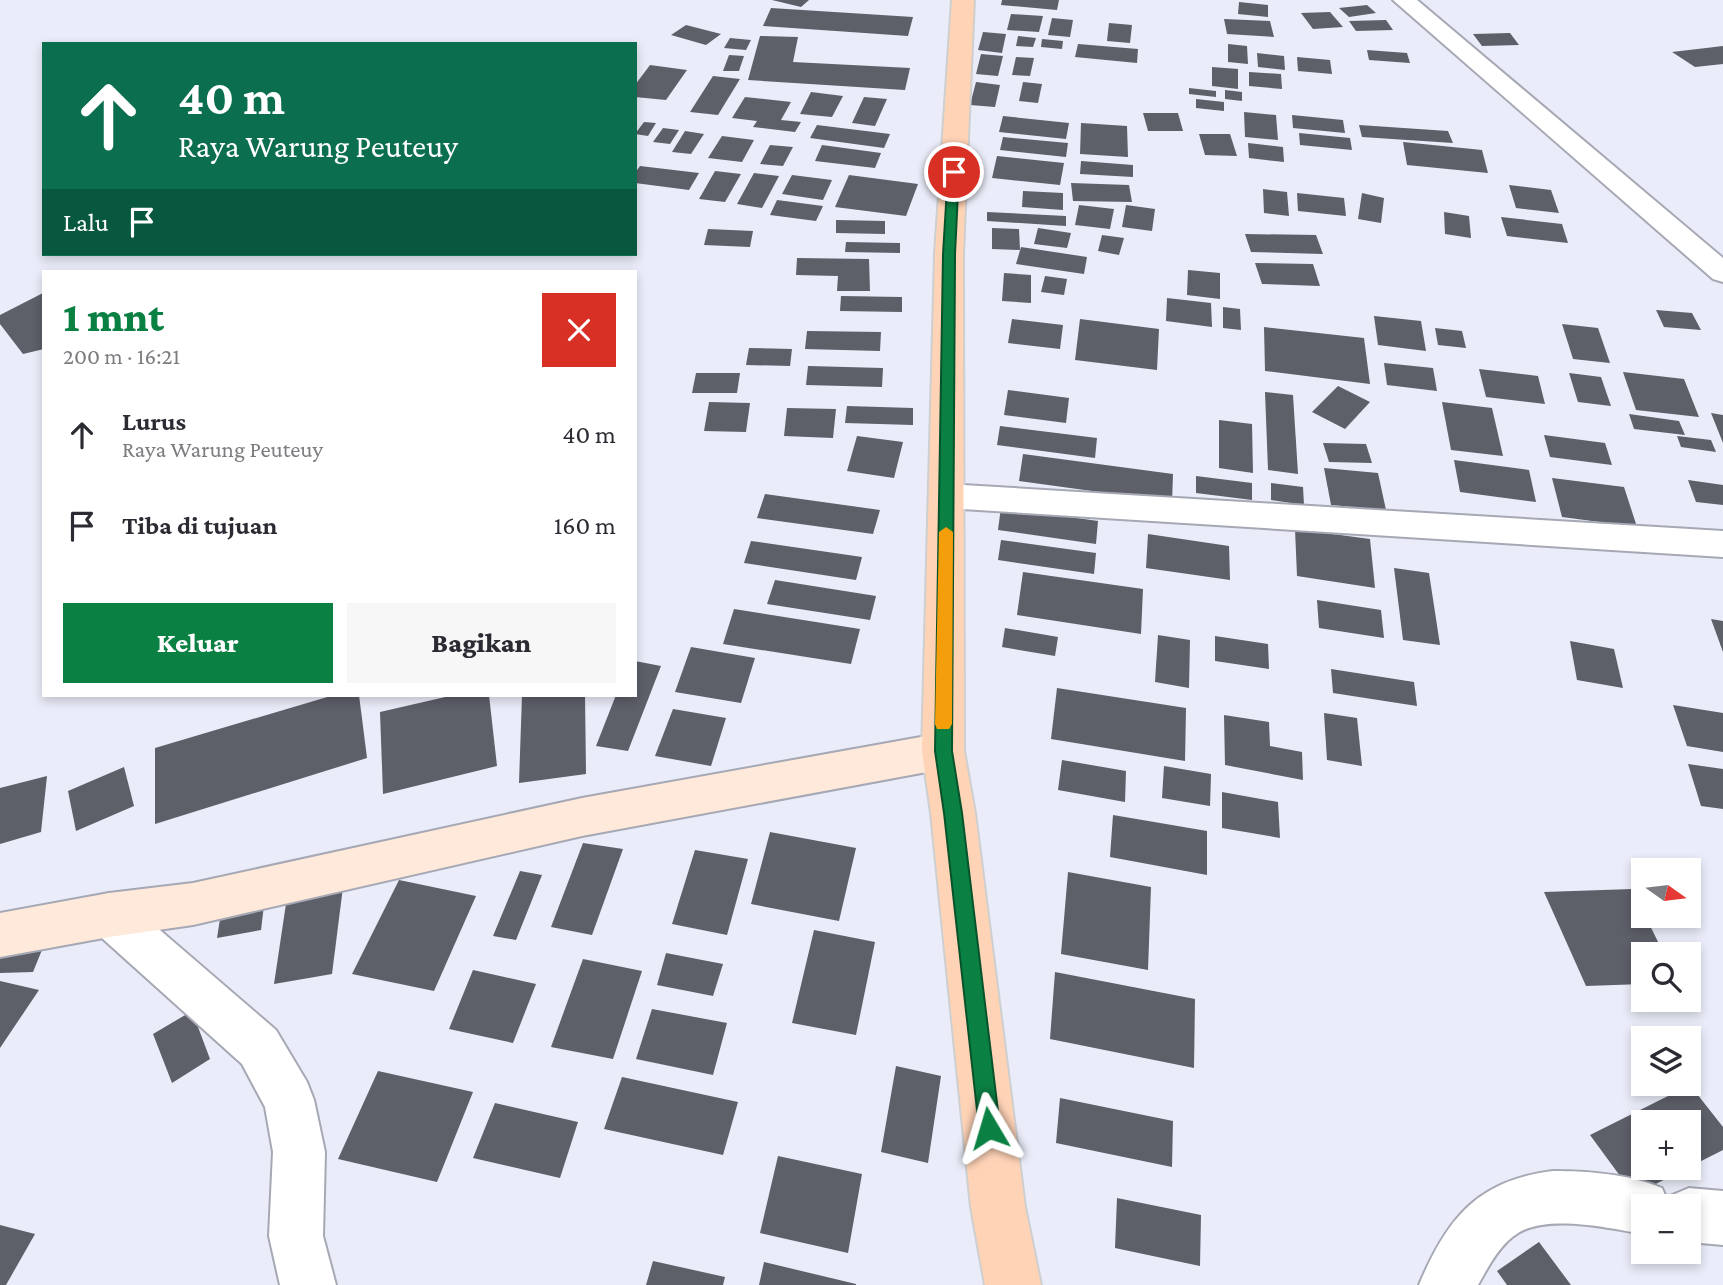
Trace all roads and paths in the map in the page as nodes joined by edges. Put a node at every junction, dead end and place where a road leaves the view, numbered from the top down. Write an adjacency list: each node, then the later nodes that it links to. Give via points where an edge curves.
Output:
1 (963, 0): 4 (main road, via 949,254)
2 (1404, 0): 3 (street)
3 (1723, 273)
4 (946, 496): 5 (street); 6 (main road)
5 (1723, 544)
6 (943, 751): 7 (main road, via 582,817 193,904); 13 (main road, via 998,1207)
7 (109, 915): 8 (main road); 12 (street, via 259,1047 289,1100 299,1152 296,1236)
8 (0, 935)
9 (1631, 1206): 14 (street, via 1548,1196 1499,1213 1467,1250)
10 (1701, 1216): 11 (street)
11 (1723, 1218)
12 (308, 1285)
13 (1013, 1285)
14 (1447, 1285)

